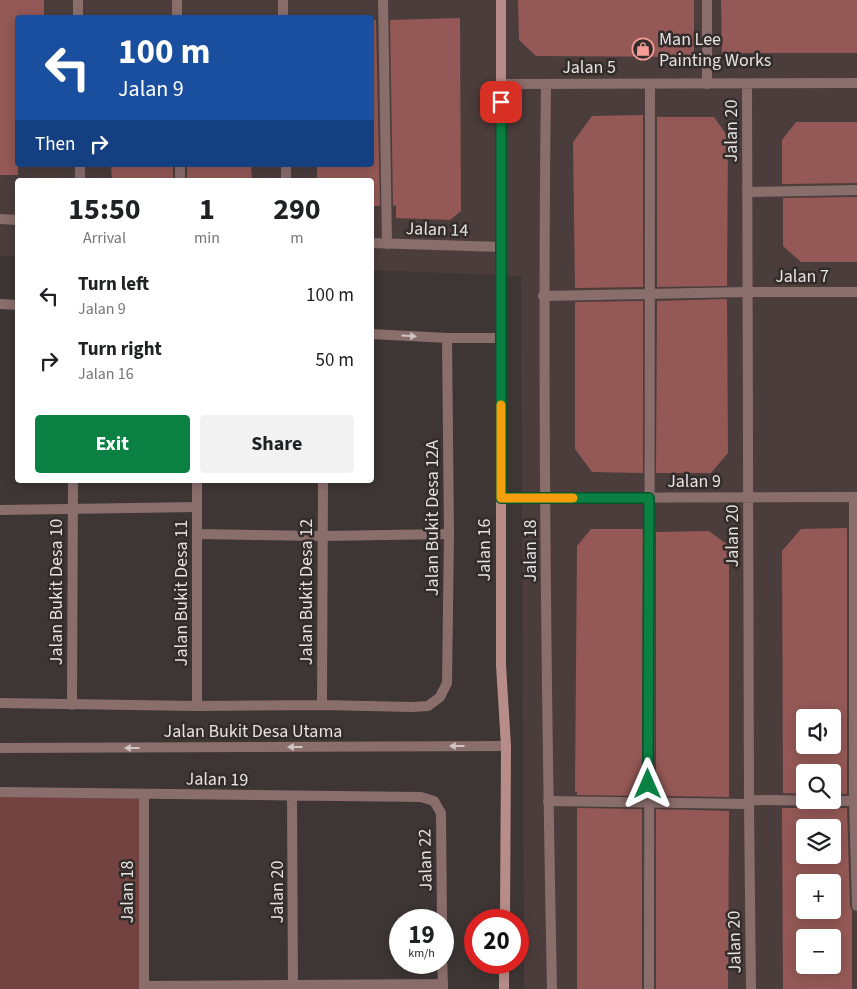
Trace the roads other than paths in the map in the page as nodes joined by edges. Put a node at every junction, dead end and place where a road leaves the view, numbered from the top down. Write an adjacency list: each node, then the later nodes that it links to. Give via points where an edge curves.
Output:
1 (78, 0): 7 (street)
2 (177, 0): 8 (street)
3 (283, 0): 9 (street)
4 (383, 0): 21 (street)
5 (501, 0): 10 (street, Jalan 16)
6 (707, 0): 13 (street)
7 (78, 15)
8 (177, 15)
9 (283, 15)
10 (501, 84): 11 (street, Jalan 5); 22 (street, Jalan 16)
11 (546, 84): 12 (street, Jalan 5); 26 (street, Jalan 18)
12 (650, 84): 13 (street, Jalan 5); 25 (street)
13 (707, 84): 14 (street, Jalan 5)
14 (747, 84): 15 (street, Jalan 5); 17 (street, Jalan 20)
15 (857, 84)
16 (857, 190): 17 (street)
17 (747, 192): 23 (street, Jalan 20)
18 (0, 219): 19 (street)
19 (15, 220)
20 (374, 243): 21 (street, Jalan 14)
21 (387, 244): 22 (street, Jalan 14)
22 (501, 247): 31 (street, Jalan 16)
23 (747, 292): 24 (street, Jalan 7); 25 (street, Jalan 7); 39 (street, Jalan 20)
24 (857, 292)
25 (650, 294): 26 (street, Jalan 7); 38 (street)
26 (543, 296): 37 (street, Jalan 18)
27 (0, 304): 28 (street)
28 (15, 305)
29 (374, 334): 30 (street, one-way to 30)
30 (447, 338): 31 (street); 44 (street, Jalan Bukit Desa 12A)
31 (501, 338): 36 (street, Jalan 16)
32 (73, 483): 41 (street, Jalan Bukit Desa 10)
33 (198, 483): 40 (street, Jalan Bukit Desa 11)
34 (323, 483): 45 (street, Jalan Bukit Desa 12)
35 (856, 497): 39 (street, Jalan 9); 57 (street)
36 (501, 498): 37 (street, Jalan 9); 51 (street, Jalan 16, via 501,665)
37 (546, 498): 38 (street, Jalan 9); 58 (street, Jalan 18)
38 (649, 498): 39 (street, Jalan 9); 60 (street)
39 (748, 498): 59 (street, Jalan 20)
40 (197, 507): 41 (street); 43 (street, Jalan Bukit Desa 11)
41 (73, 509): 42 (street); 48 (street, Jalan Bukit Desa 10)
42 (0, 510)
43 (197, 534): 45 (street); 50 (street, Jalan Bukit Desa 11)
44 (449, 534): 45 (street); 46 (street, Jalan Bukit Desa 12A, via 447,683)
45 (323, 536): 49 (street, Jalan Bukit Desa 12)
46 (440, 697): 49 (street, Jalan Bukit Desa Utama, via 428,706)
47 (0, 703): 48 (street, Jalan Bukit Desa Utama)
48 (72, 705): 50 (street, Jalan Bukit Desa Utama)
49 (322, 705): 50 (street, Jalan Bukit Desa Utama)
50 (197, 706)
51 (506, 746): 52 (street, Jalan Bukit Desa Utama, one-way to 52); 63 (street, Jalan 16)
52 (0, 748)
53 (0, 792): 54 (street, Jalan 19)
54 (144, 794): 55 (street, Jalan 19); 68 (street, Jalan 18)
55 (292, 796): 56 (street, Jalan 19, via 421,797); 66 (street, Jalan 20)
56 (434, 801): 62 (street, Jalan 22, via 441,813)
57 (856, 801): 59 (street); 61 (street)
58 (548, 802): 60 (street); 70 (street, Jalan 18)
59 (749, 802): 60 (street); 72 (street, Jalan 20)
60 (648, 803): 71 (street)
61 (857, 906)
62 (442, 909)
63 (504, 909)
64 (443, 974): 67 (street)
65 (504, 974): 69 (street)
66 (293, 987): 67 (street); 68 (street)
67 (443, 987)
68 (144, 988)
69 (504, 989)
70 (552, 989)
71 (649, 989)
72 (751, 989)

